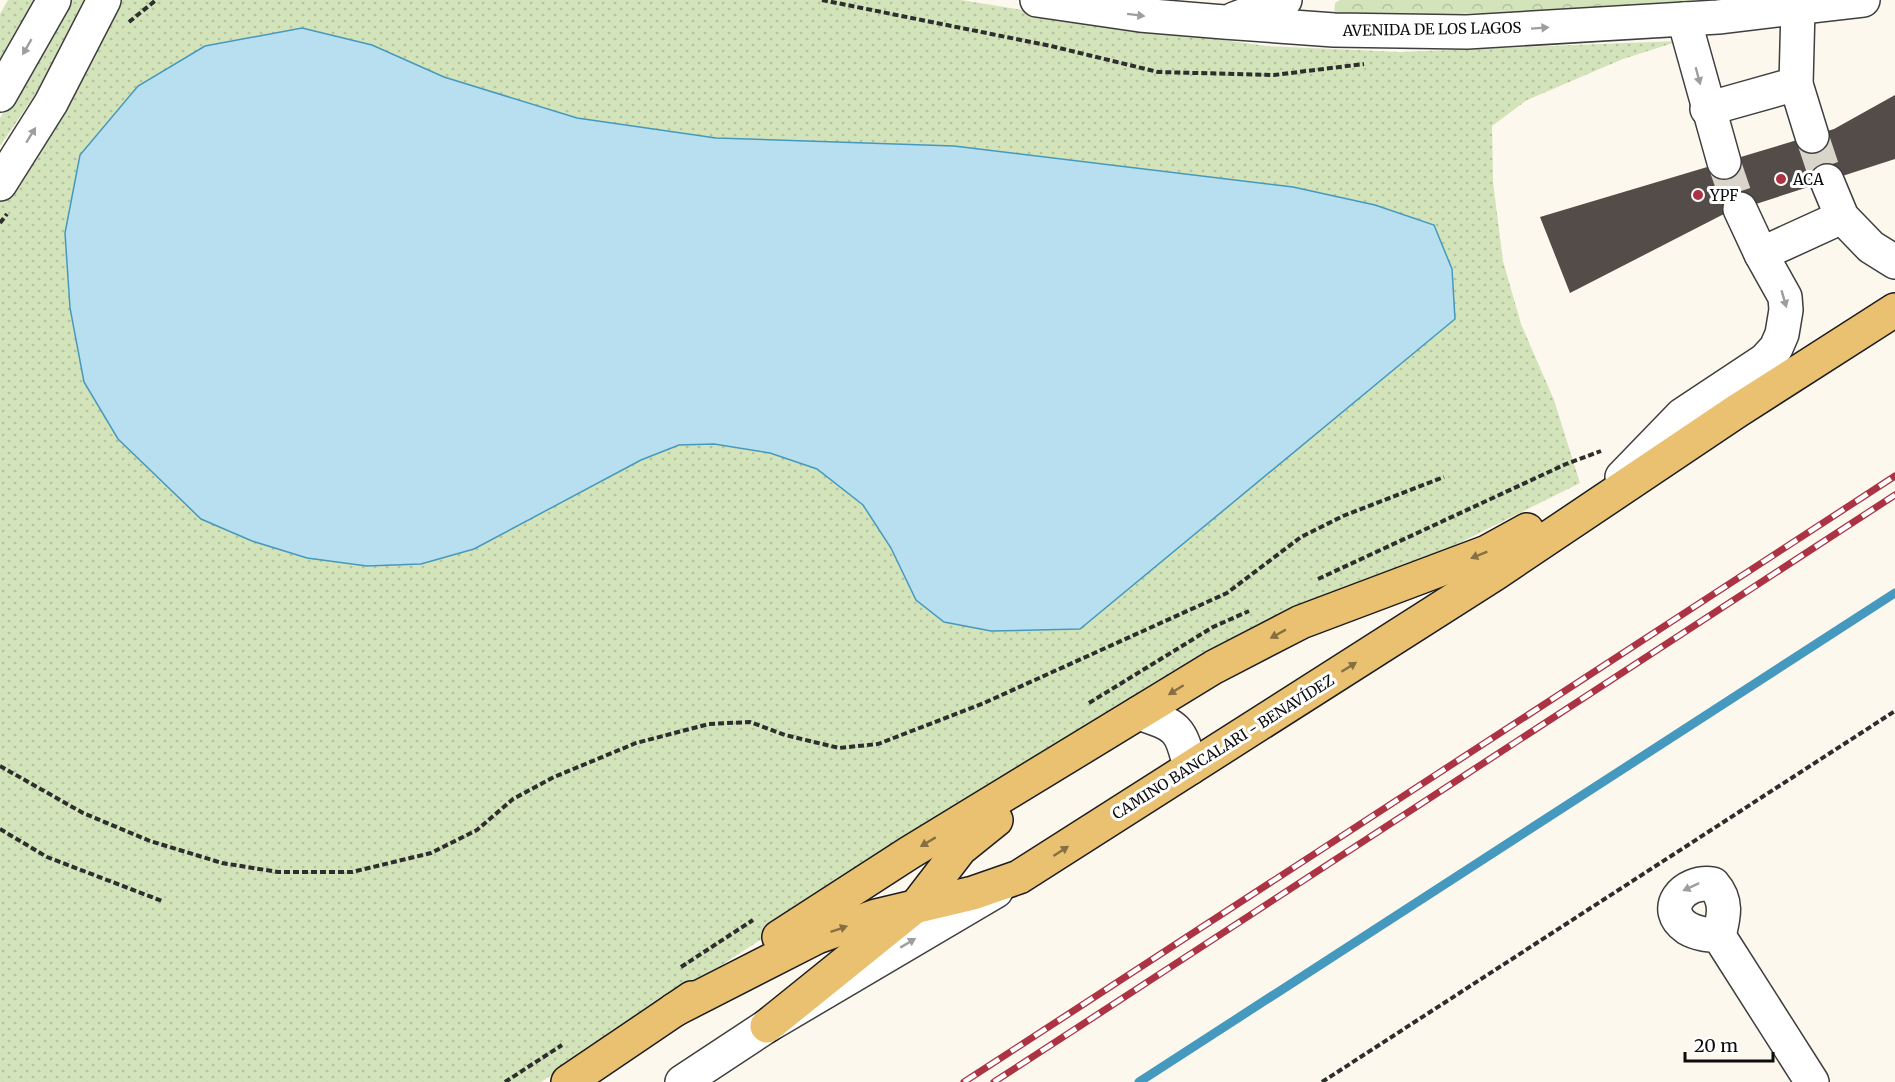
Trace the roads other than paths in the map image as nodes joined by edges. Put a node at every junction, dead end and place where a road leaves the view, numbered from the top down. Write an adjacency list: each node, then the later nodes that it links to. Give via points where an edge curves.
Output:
1 (54, 0): 11 (street, one-way to 11)
2 (104, 0): 16 (street, one-way to 2, via 51,103)
3 (1037, 0): 9 (street, AVENIDA DE LOS LAGOS, one-way to 9)
4 (1285, 0): 9 (street)
5 (1863, 0): 7 (street, AVENIDA DE LOS LAGOS)
6 (1739, 7): 7 (street, AVENIDA DE LOS LAGOS); 8 (street, AVENIDA DE LOS LAGOS)
7 (1798, 8): 10 (street)
8 (1684, 19): 9 (street, AVENIDA DE LOS LAGOS, one-way to 8, via 1334,30 1467,32); 12 (street, one-way to 12)
9 (1224, 22)
10 (1796, 84): 12 (street); 13 (street)
11 (0, 95)
12 (1707, 109): 14 (street)
13 (1812, 136)
14 (1724, 162)
15 (1827, 181): 18 (street)
16 (0, 184)
17 (1740, 209): 19 (street)
18 (1842, 217): 19 (street); 20 (street, via 1871,247)
19 (1761, 254): 23 (street, one-way to 23, via 1785,297 1785,319 1776,348 1765,360 1682,415)
20 (1895, 262)
21 (1895, 310): 22 (main road, CAMINO BANCALARI - BENAVÍDEZ)
22 (1737, 411): 23 (main road, CAMINO BANCALARI - BENAVÍDEZ); 25 (main road, CAMINO BANCALARI - BENAVÍDEZ, one-way to 22, via 1496,573)
23 (1622, 477): 24 (main road, CAMINO BANCALARI - BENAVÍDEZ, one-way to 24, via 1487,552 1301,622 1214,667)
24 (1139, 713): 25 (street, via 1173,724 1185,743); 27 (main road, via 969,841); 29 (main road, CAMINO BANCALARI - BENAVÍDEZ, one-way to 29, via 909,853)
25 (1190, 768): 26 (main road, CAMINO BANCALARI - BENAVÍDEZ, one-way to 25)
26 (1019, 877): 27 (main road, CAMINO BANCALARI - BENAVÍDEZ); 30 (street, one-way to 26)
27 (917, 905): 29 (main road, CAMINO BANCALARI - BENAVÍDEZ, one-way to 27, via 817,937); 30 (main road)
28 (1719, 936): 33 (street)
29 (674, 1010): 31 (main road, CAMINO BANCALARI - BENAVÍDEZ)
30 (767, 1026): 32 (street)
31 (568, 1082)
32 (682, 1082)
33 (1812, 1082)

